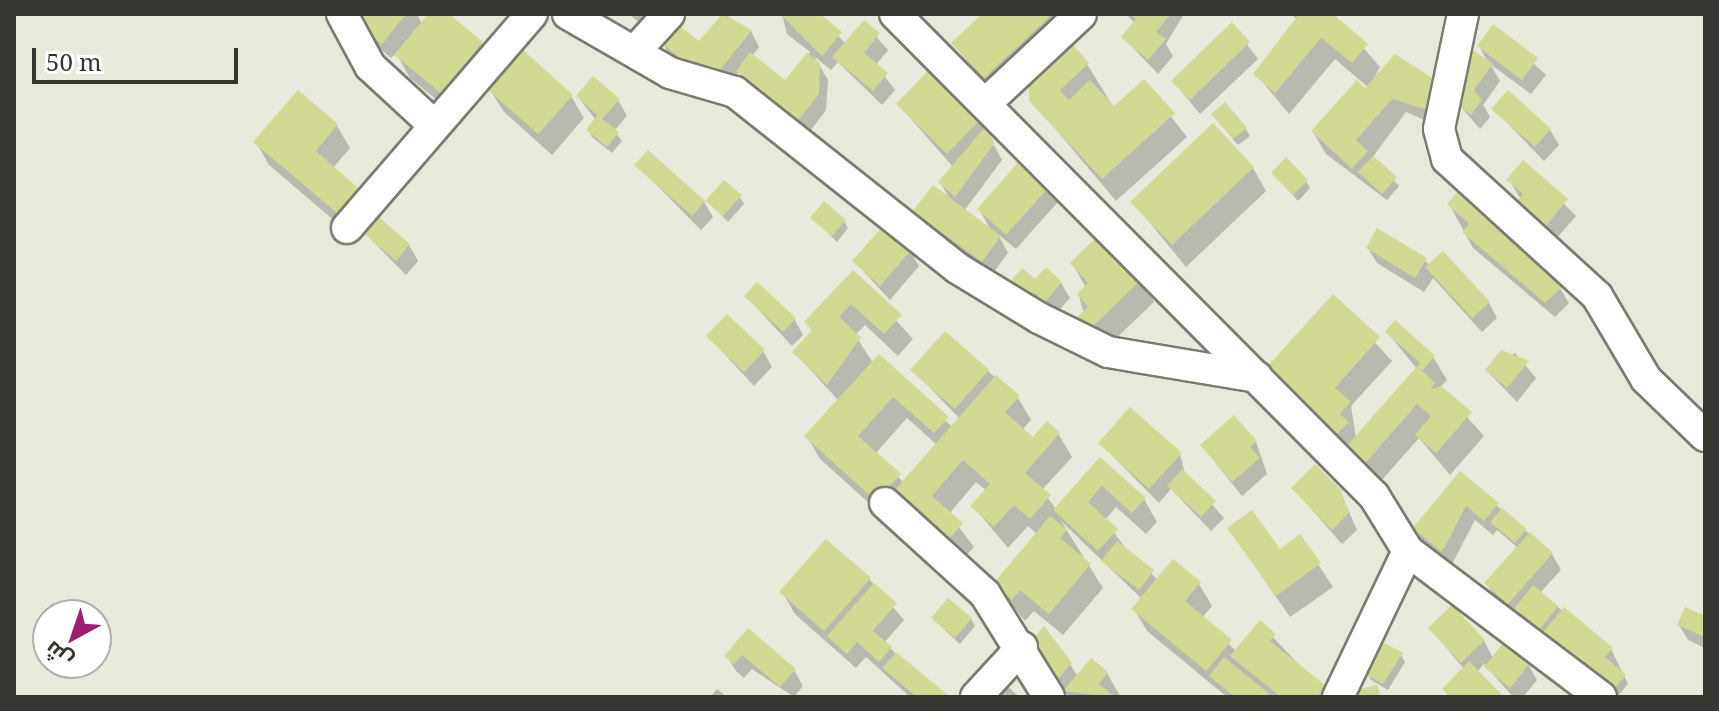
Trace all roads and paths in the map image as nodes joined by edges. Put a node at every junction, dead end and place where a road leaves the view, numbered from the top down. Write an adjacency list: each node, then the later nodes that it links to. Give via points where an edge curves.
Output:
1 (342, 14): 10 (street, via 370,66)
2 (532, 14): 10 (street)
3 (568, 14): 8 (street)
4 (669, 14): 8 (street)
5 (895, 14): 9 (street)
6 (1081, 14): 9 (street)
7 (1463, 14): 13 (street, via 1439,129 1447,159 1597,296 1646,379)
8 (636, 50): 12 (street, via 670,73 735,92 957,268 1039,318 1108,352)
9 (986, 103): 12 (street)
10 (435, 126): 11 (street)
11 (347, 228)
12 (1257, 377): 15 (street, via 1374,496)
13 (1705, 436)
14 (885, 503): 16 (street, via 985,594)
15 (1408, 551): 19 (street); 20 (street)
16 (1022, 647): 17 (street); 18 (street)
17 (976, 697)
18 (1049, 697)
19 (1339, 697)
20 (1601, 697)

